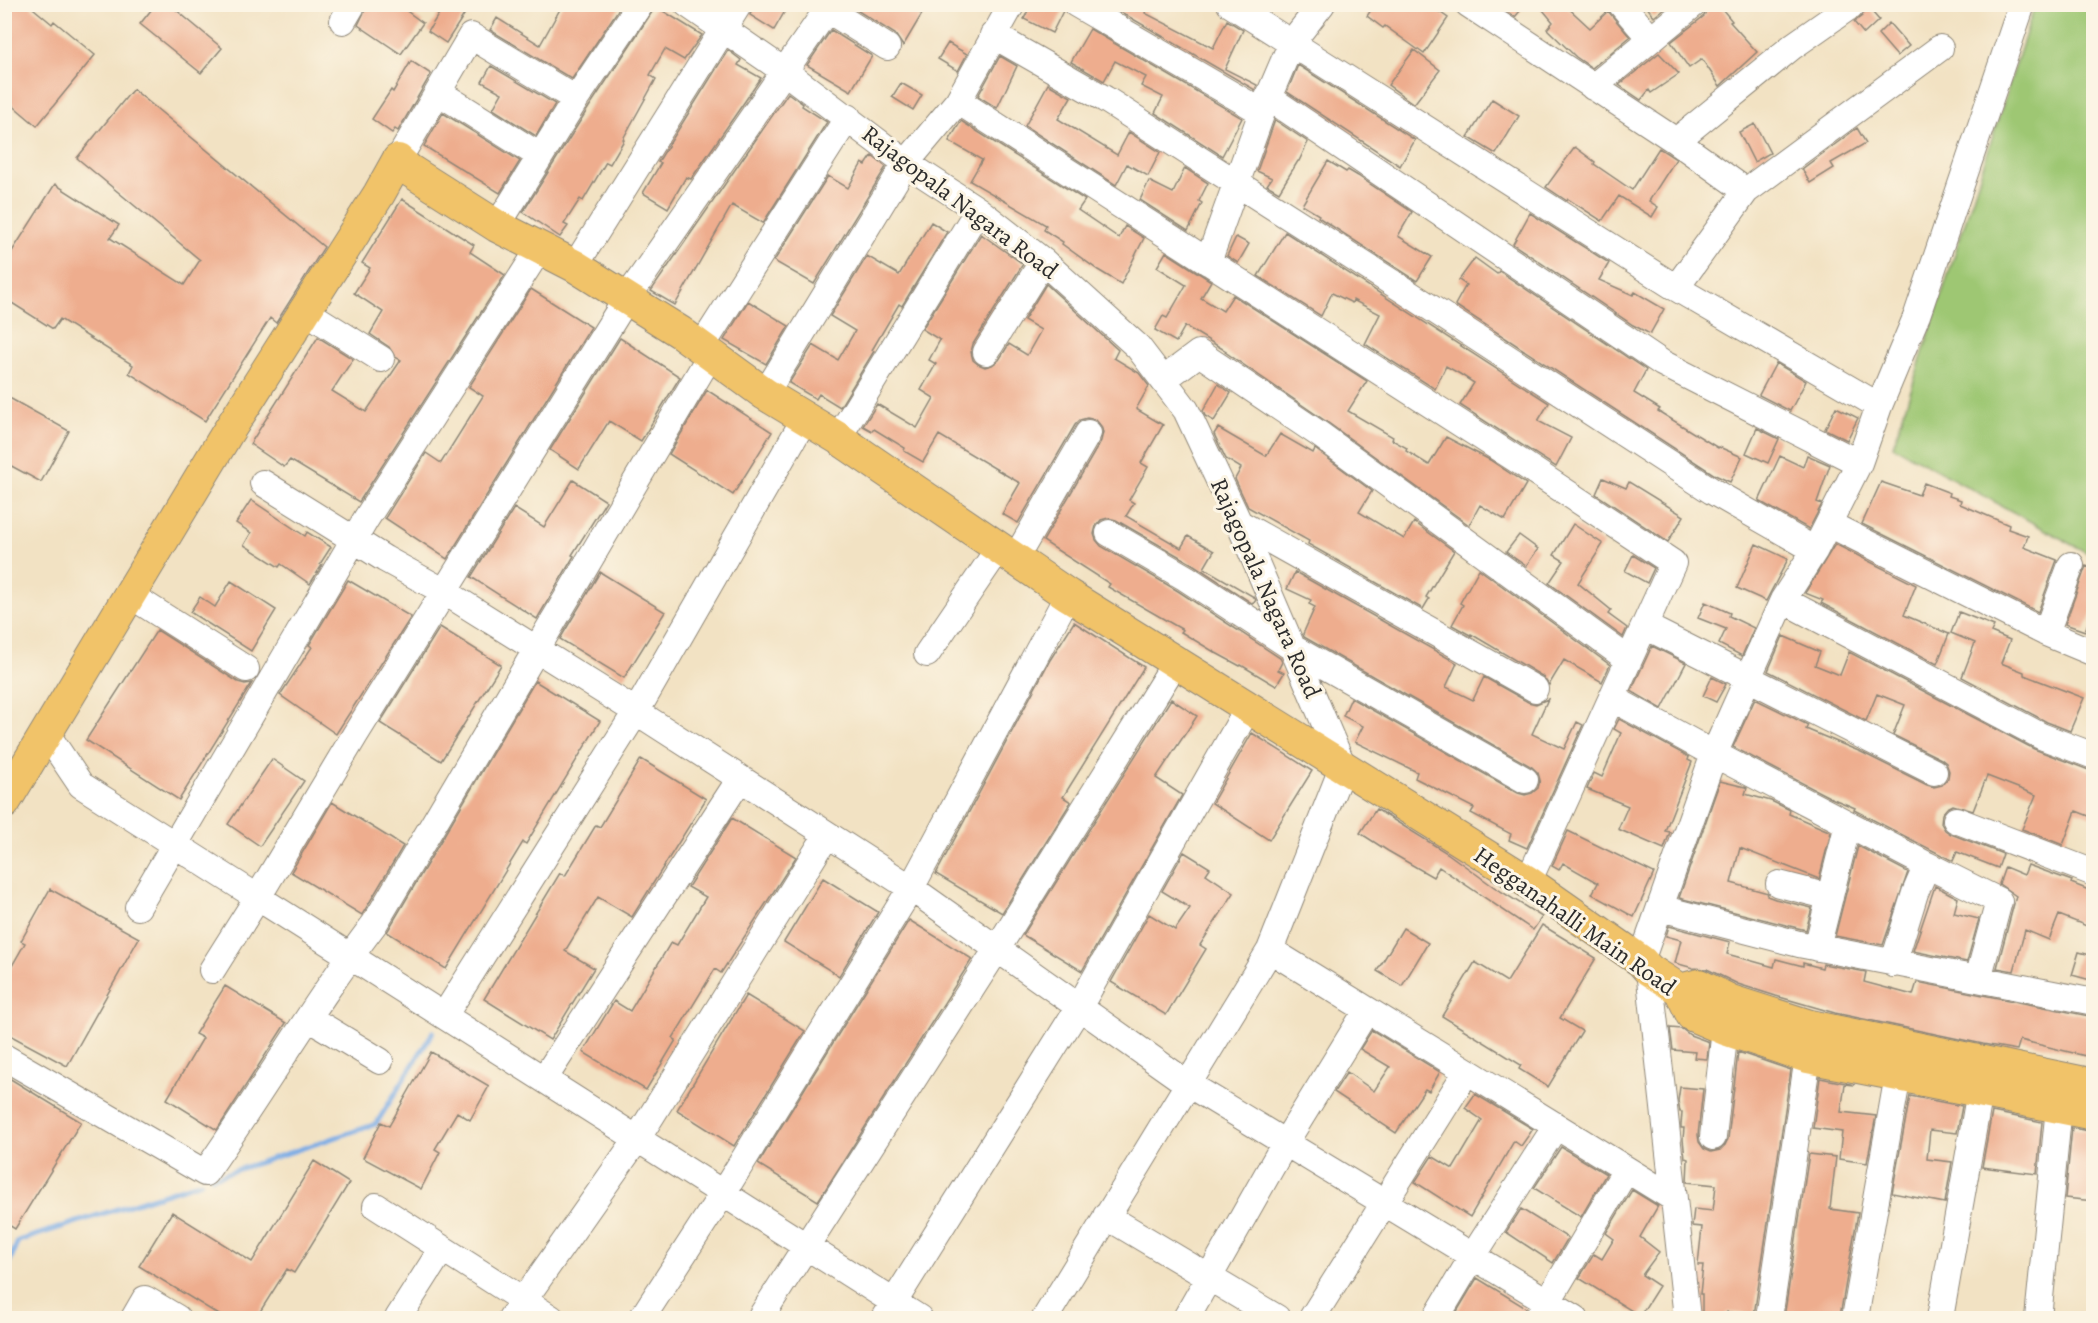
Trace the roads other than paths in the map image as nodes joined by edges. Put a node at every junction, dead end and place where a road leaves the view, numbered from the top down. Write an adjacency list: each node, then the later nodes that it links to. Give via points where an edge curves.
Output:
1 (640, 4): 23 (street)
2 (687, 4): 14 (street, Rajagopala Nagara Road)
3 (740, 4): 14 (street)
4 (1012, 4): 15 (street)
5 (1076, 4): 25 (street)
6 (1230, 4): 17 (street)
7 (1322, 4): 17 (street)
8 (1468, 4): 21 (street)
9 (1621, 4): 16 (street)
10 (1694, 4): 16 (street)
11 (1853, 4): 27 (street, via 1793,46)
12 (2022, 4): 47 (street, via 1917,315)
13 (830, 7): 18 (street); 20 (street)
14 (723, 30): 20 (street, Rajagopala Nagara Road); 38 (street)
15 (993, 35): 24 (street); 31 (street, via 1105,99)
16 (1651, 39): 21 (street)
17 (1292, 42): 25 (street); 39 (street)
18 (886, 47)
19 (1940, 48): 32 (street)
20 (784, 71): 26 (street, Rajagopala Nagara Road); 40 (street)
21 (1593, 87): 27 (street)
22 (438, 92): 23 (street, via 471,36); 28 (street); 29 (street)
23 (576, 99): 28 (street)
24 (958, 101): 30 (street); 37 (street)
25 (1265, 104): 31 (street); 51 (street, via 1662,363)
26 (848, 117): 30 (street, Rajagopala Nagara Road); 42 (street)
27 (1676, 141): 32 (street)
28 (540, 156): 34 (street)
29 (398, 160): 34 (main road, Hegganahalli Main Road); 41 (main road)
30 (906, 163): 33 (street, Rajagopala Nagara Road); 46 (street)
31 (1235, 184): 37 (street); 57 (street, via 1712,491)
32 (1746, 191): 39 (street)
33 (978, 210): 36 (street, Rajagopala Nagara Road); 50 (street)
34 (497, 226): 35 (main road, Hegganahalli Main Road)
35 (540, 248): 38 (main road, Hegganahalli Main Road); 56 (street)
36 (1043, 261): 43 (street); 45 (street, Rajagopala Nagara Road, via 1138,347)
37 (1208, 262): 64 (street, via 1673,563)
38 (575, 266): 40 (main road, Hegganahalli Main Road)
39 (1676, 288): 47 (street)
40 (627, 298): 42 (main road, Hegganahalli Main Road); 60 (street)
41 (305, 311): 44 (street); 61 (main road)
42 (706, 350): 46 (main road, Hegganahalli Main Road); 67 (street)
43 (986, 352)
44 (381, 359)
45 (1163, 380): 53 (street, Rajagopala Nagara Road, via 1186,410); 70 (street, via 1199,353 1318,434)
46 (765, 394): 48 (main road, Hegganahalli Main Road)
47 (1879, 406): 51 (street)
48 (804, 420): 50 (main road, Hegganahalli Main Road); 77 (street)
49 (1089, 433): 58 (street)
50 (838, 438): 58 (main road, Hegganahalli Main Road)
51 (1859, 463): 54 (street)
52 (264, 483): 56 (street)
53 (1239, 523): 66 (street, Rajagopala Nagara Road); 74 (street)
54 (1829, 524): 57 (street); 65 (street)
55 (1109, 533): 66 (street)
56 (354, 540): 60 (street); 89 (street)
57 (1815, 550): 63 (street)
58 (1007, 554): 62 (main road, Hegganahalli Main Road); 69 (street)
59 (2071, 565): 65 (street)
60 (445, 592): 67 (street); 95 (street)
61 (130, 595): 72 (street); 78 (main road)
62 (1068, 595): 71 (main road, Hegganahalli Main Road); 94 (street)
63 (1783, 600): 73 (street); 80 (street, via 2041,736)
64 (1645, 626): 70 (street); 73 (street)
65 (2046, 633): 68 (street)
66 (1293, 648): 81 (street, Rajagopala Nagara Road); 84 (street)
67 (537, 650): 77 (street); 102 (street, via 375,923)
68 (2094, 653)
69 (927, 654)
70 (1629, 660): 75 (street)
71 (1175, 663): 76 (main road, Hegganahalli Main Road); 100 (street)
72 (246, 669)
73 (1748, 680): 79 (street); 82 (street)
74 (1536, 689)
75 (1612, 698): 79 (street); 92 (street)
76 (1248, 708): 81 (main road, Hegganahalli Main Road); 109 (street)
77 (636, 712): 83 (street); 111 (street)
78 (46, 733): 85 (main road); 89 (street, via 81,785)
79 (1714, 754): 87 (street); 98 (street)
80 (2094, 756)
81 (1343, 766): 92 (main road, Hegganahalli Main Road); 101 (street)
82 (1934, 772)
83 (740, 779): 88 (street); 119 (street)
84 (1525, 780)
85 (4, 803)
86 (1956, 820): 91 (street)
87 (1848, 824): 90 (street); 96 (street)
88 (828, 835): 94 (street); 127 (street)
89 (176, 845): 95 (street); 97 (street)
90 (1927, 865): 103 (street); 106 (street, via 1999,901)
91 (2094, 873)
92 (1528, 882): 104 (main road, Hegganahalli Main Road)
93 (1779, 884): 96 (street)
94 (911, 888): 100 (street); 130 (street)
95 (258, 897): 102 (street); 105 (street)
96 (1830, 897): 99 (street)
97 (138, 907)
98 (1660, 908): 99 (street); 104 (street)
99 (1817, 948): 103 (street)
100 (997, 949): 109 (street); 135 (street)
101 (1270, 950): 110 (street); 120 (street)
102 (350, 956): 111 (street); 112 (street)
103 (1893, 964): 106 (street)
104 (1645, 966): 107 (main road, Hegganahalli Main Road); 131 (street)
105 (212, 970)
106 (1978, 979): 108 (street)
107 (1680, 990): 113 (main road, Hegganahalli Main Road, via 1692,1015); 121 (main road, via 1699,985 1731,1002 1810,1026)
108 (2094, 1002)
109 (1079, 1007): 120 (street); 141 (street)
110 (1367, 1010): 117 (street); 128 (street)
111 (444, 1016): 119 (street)
112 (309, 1018): 114 (street, via 205,1173); 116 (street)
113 (1725, 1029): 115 (main road, Hegganahalli Main Road); 126 (street)
114 (4, 1057)
115 (1808, 1057): 118 (main road, Hegganahalli Main Road); 156 (street)
116 (380, 1061)
117 (1467, 1071): 125 (street); 132 (street)
118 (1898, 1075): 122 (main road, Hegganahalli Main Road); 157 (street)
119 (544, 1079): 127 (street)
120 (1188, 1084): 128 (street); 134 (street)
121 (2094, 1085)
122 (1980, 1091): 123 (main road, Hegganahalli Main Road); 158 (street)
123 (2059, 1107): 124 (main road, Hegganahalli Main Road); 159 (street)
124 (2094, 1114)
125 (1556, 1126): 129 (street); 137 (street)
126 (1713, 1137)
127 (637, 1139): 130 (street); 139 (street)
128 (1285, 1143): 132 (street); 138 (street)
129 (1626, 1170): 131 (street); 140 (street)
130 (723, 1193): 135 (street); 146 (street)
131 (1673, 1197): 155 (street)
132 (1384, 1203): 137 (street); 152 (street)
133 (376, 1206): 136 (street)
134 (1106, 1216): 138 (street); 149 (street)
135 (806, 1246): 141 (street); 147 (street)
136 (442, 1249): 139 (street); 144 (street)
137 (1473, 1256): 140 (street); 153 (street)
138 (1210, 1278): 150 (street); 151 (street)
139 (517, 1310): 145 (street)
140 (1543, 1310): 154 (street)
141 (890, 1311): 148 (street)
142 (134, 1318): 143 (street, via 145,1299)
143 (177, 1318)
144 (398, 1318)
145 (550, 1318)
146 (642, 1318)
147 (760, 1318)
148 (918, 1318)
149 (1045, 1318)
150 (1186, 1318)
151 (1277, 1318)
152 (1312, 1318)
153 (1436, 1318)
154 (1575, 1318)
155 (1687, 1318)
156 (1769, 1318)
157 (1855, 1318)
158 (1941, 1318)
159 (2038, 1318)

